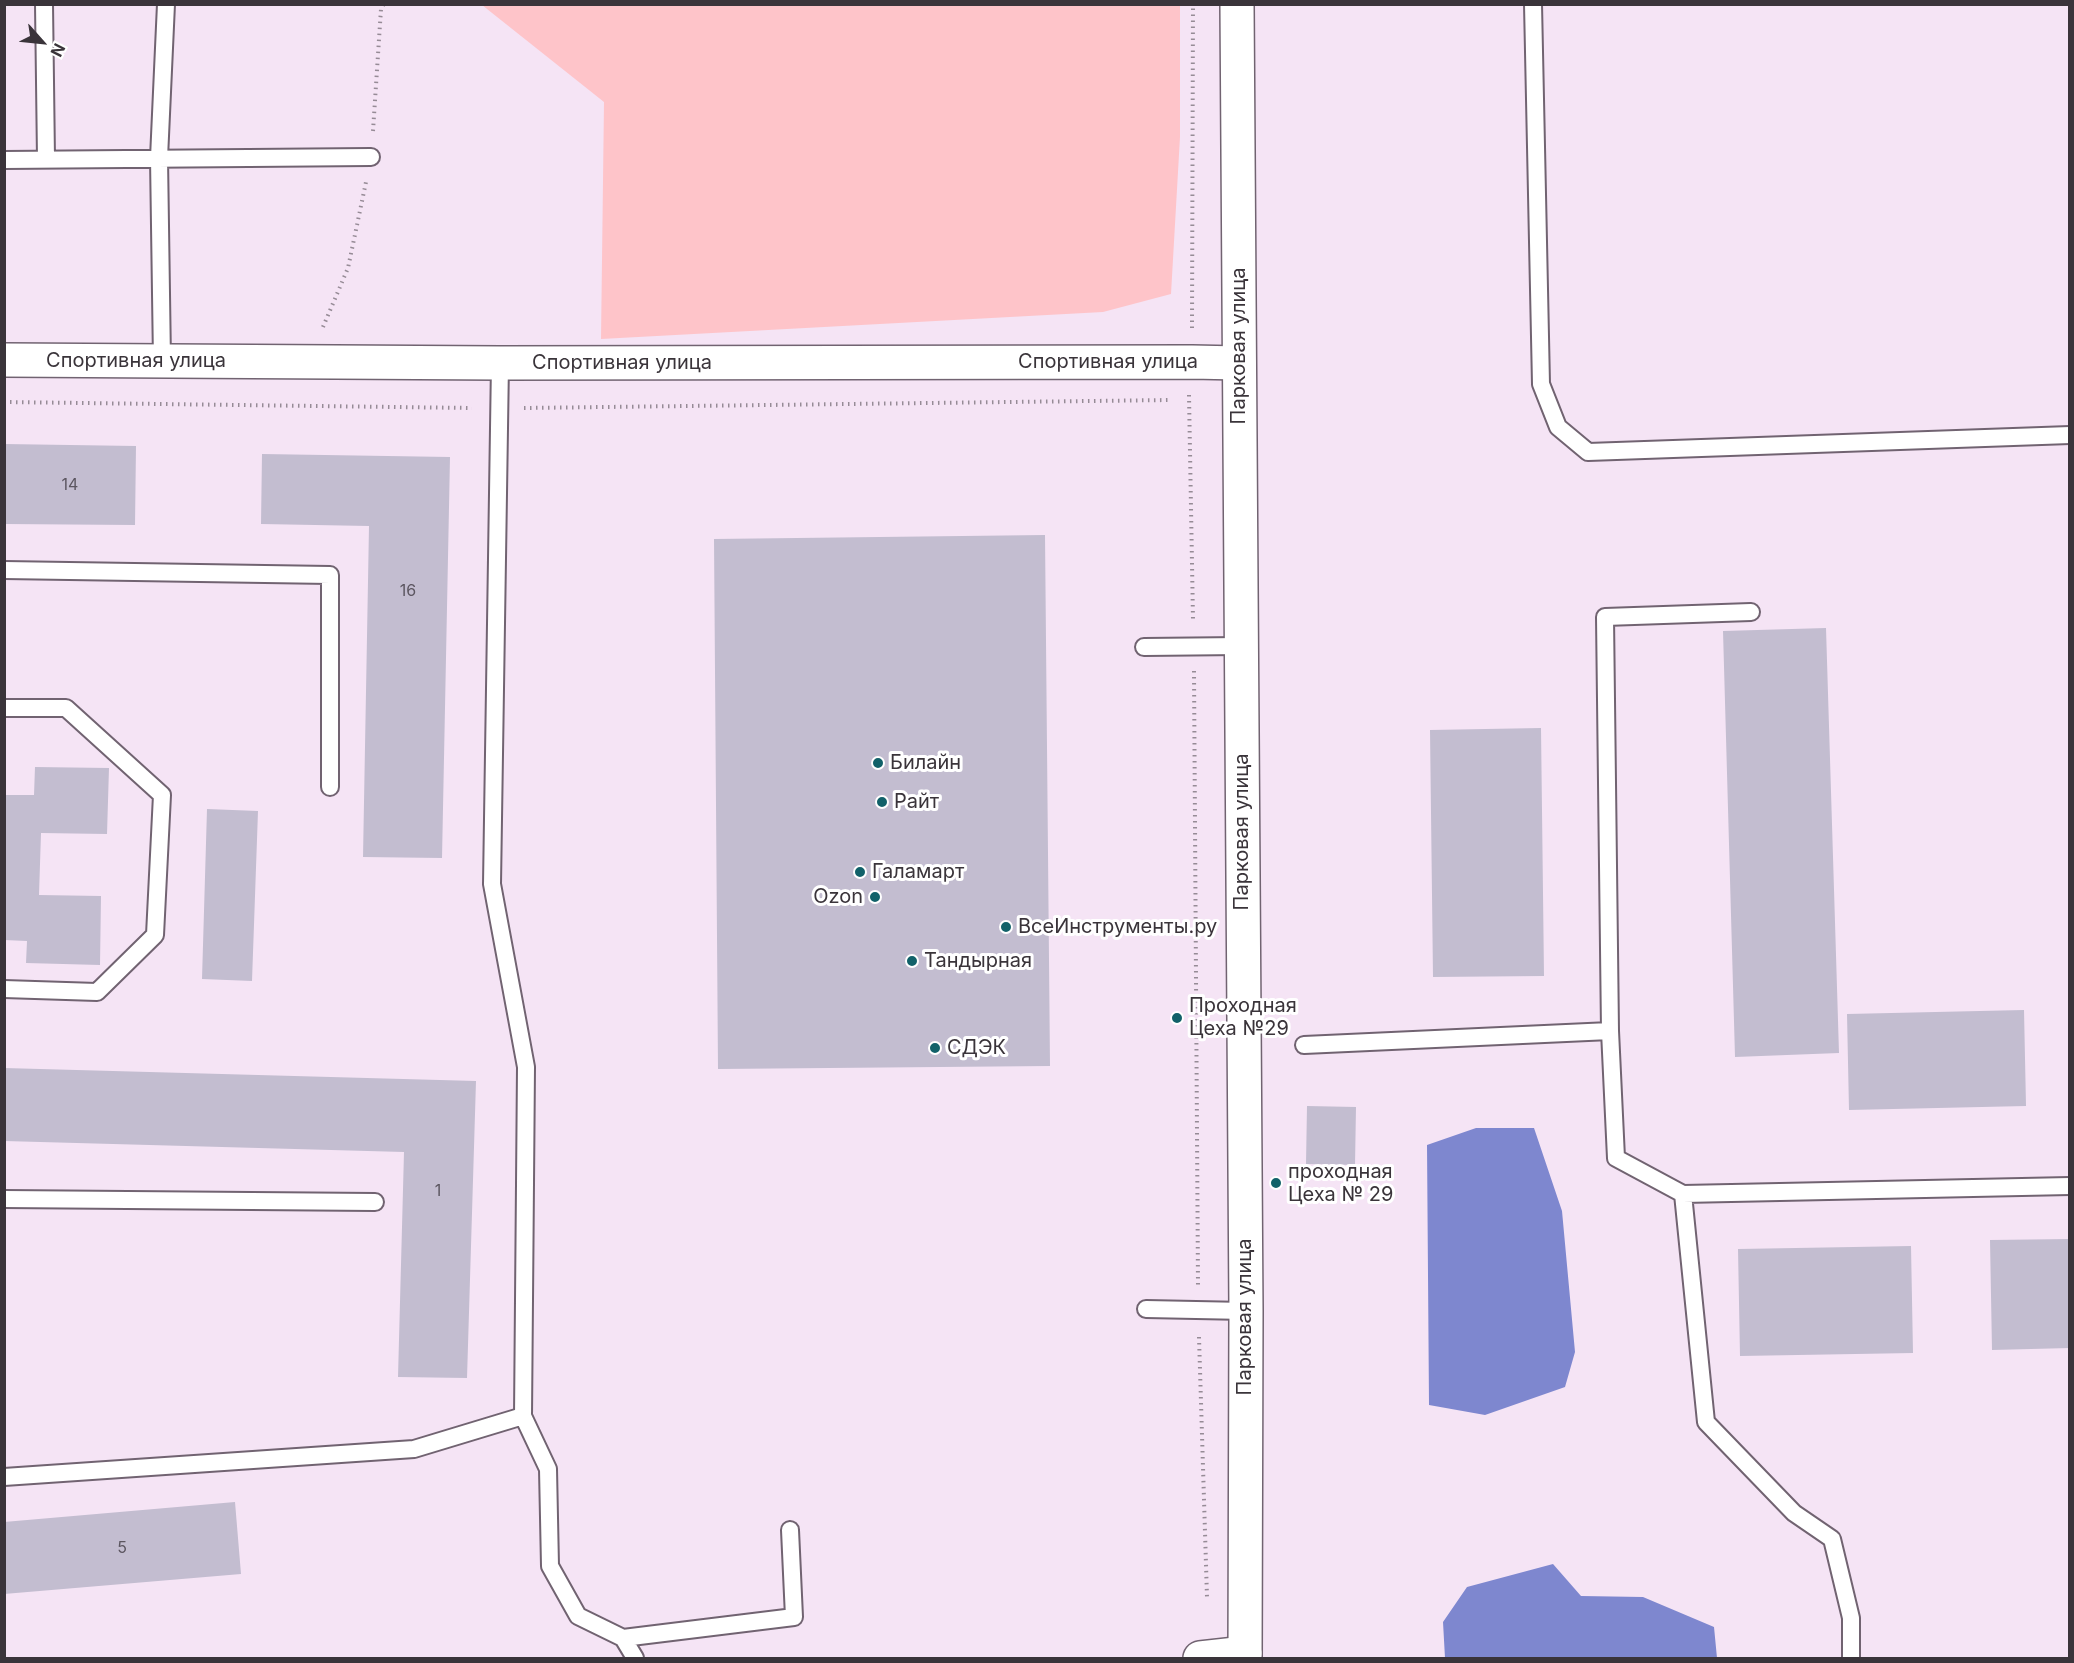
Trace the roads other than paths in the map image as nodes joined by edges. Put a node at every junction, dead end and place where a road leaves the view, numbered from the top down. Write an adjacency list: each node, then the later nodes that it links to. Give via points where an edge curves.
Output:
1 (44, 4): 7 (lane)
2 (166, 4): 6 (lane)
3 (1237, 4): 12 (main road, Парковая улица)
4 (1533, 4): 13 (lane, via 1541,384 1558,427 1588,452)
5 (371, 157): 6 (lane)
6 (159, 158): 7 (lane); 10 (lane)
7 (46, 159): 8 (lane)
8 (4, 160)
9 (4, 360): 10 (main road, Спортивная улица)
10 (162, 361): 11 (main road, Спортивная улица)
11 (500, 363): 12 (main road, Спортивная улица); 29 (lane, via 492,884 526,1067)
12 (1239, 363): 16 (main road, Парковая улица)
13 (2070, 435)
14 (4, 570): 19 (lane, via 330,575)
15 (1751, 612): 21 (lane, via 1605,617)
16 (1241, 646): 17 (lane); 28 (main road, Парковая улица)
17 (1144, 647)
18 (4, 708): 20 (lane, via 66,708 162,795 155,935 97,992)
19 (330, 787)
20 (4, 989)
21 (1610, 1031): 22 (lane); 24 (lane, via 1616,1158)
22 (1304, 1045)
23 (2070, 1186): 24 (lane)
24 (1683, 1194): 36 (lane, via 1706,1422 1794,1513 1832,1539 1851,1618)
25 (4, 1199): 26 (lane)
26 (375, 1202)
27 (1146, 1310): 28 (lane)
28 (1246, 1311): 33 (main road, Парковая улица)
29 (523, 1416): 30 (lane, via 414,1449); 32 (lane, via 548,1469 550,1566 578,1616)
30 (4, 1477)
31 (790, 1530): 32 (lane, via 794,1617)
32 (623, 1638): 34 (lane)
33 (1245, 1656): 35 (main road)
34 (635, 1659)
35 (1200, 1659)
36 (1851, 1659)

